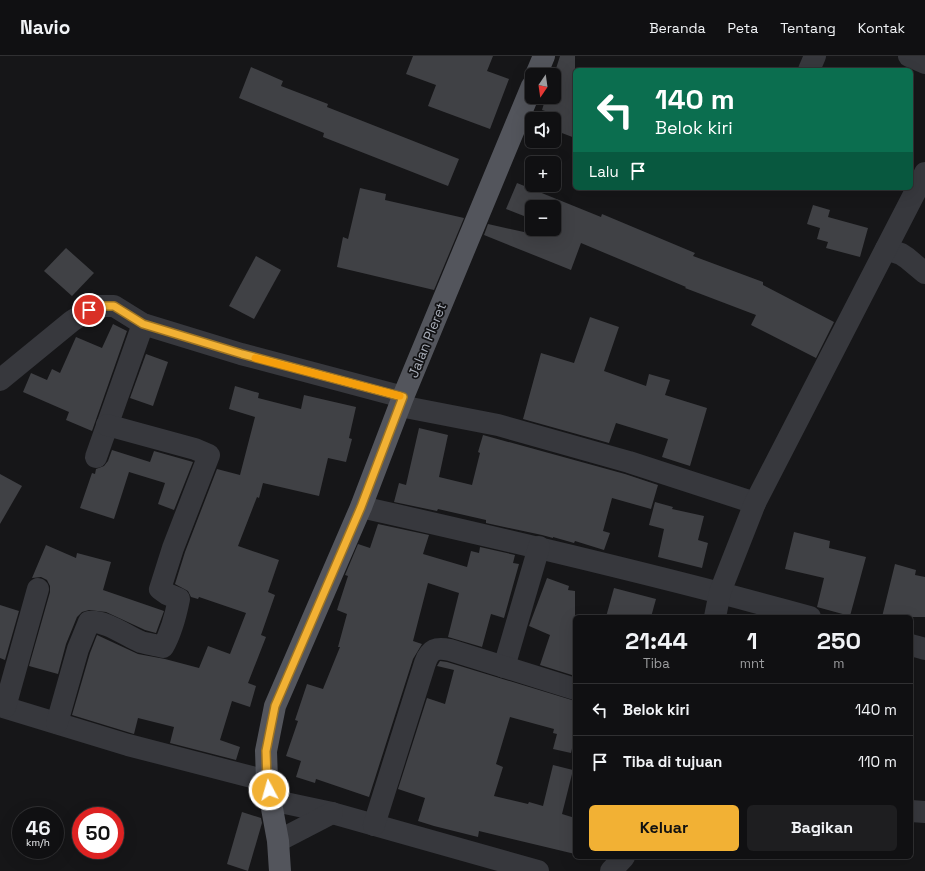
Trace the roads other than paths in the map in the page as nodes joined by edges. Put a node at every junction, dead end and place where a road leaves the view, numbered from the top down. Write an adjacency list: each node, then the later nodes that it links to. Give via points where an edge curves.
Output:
1 (544, 56): 5 (main road)
2 (814, 56): 6 (street)
3 (909, 56): 4 (street)
4 (925, 63)
5 (539, 68)
6 (810, 68)
7 (525, 103): 13 (main road, Jalan Pleret)
8 (925, 173): 9 (street)
9 (886, 249): 10 (street, via 907,258); 16 (street)
10 (925, 273)
11 (143, 324): 12 (street, via 114,306 96,306 72,320); 13 (street); 14 (street)
12 (0, 380)
13 (402, 402): 16 (street, via 498,425 630,462); 17 (main road, Jalan Pleret)
14 (108, 425): 15 (street); 28 (street, via 209,455 160,589 179,598 165,644 163,647 141,642 95,621 89,622 78,649)
15 (96, 457)
16 (755, 503): 20 (street)
17 (361, 507): 18 (street); 29 (main road, Jalan Pleret, via 275,706 266,751)
18 (539, 547): 20 (street); 25 (street)
19 (38, 590): 27 (street)
20 (720, 592): 21 (street); 22 (street)
21 (714, 615)
22 (803, 615)
23 (913, 646): 24 (street)
24 (925, 649)
25 (504, 667): 26 (street); 33 (street, via 441,648 428,654)
26 (573, 688)
27 (3, 707): 28 (street)
28 (57, 723): 29 (street)
29 (269, 790): 32 (street); 34 (main road, Jalan Pleret)
30 (913, 811): 31 (street)
31 (925, 812)
32 (332, 813): 33 (street); 34 (street)
33 (374, 826): 37 (street)
34 (278, 841): 36 (main road, Jalan Pleret)
35 (622, 859): 38 (street)
36 (280, 871)
37 (538, 871)
38 (611, 871)

